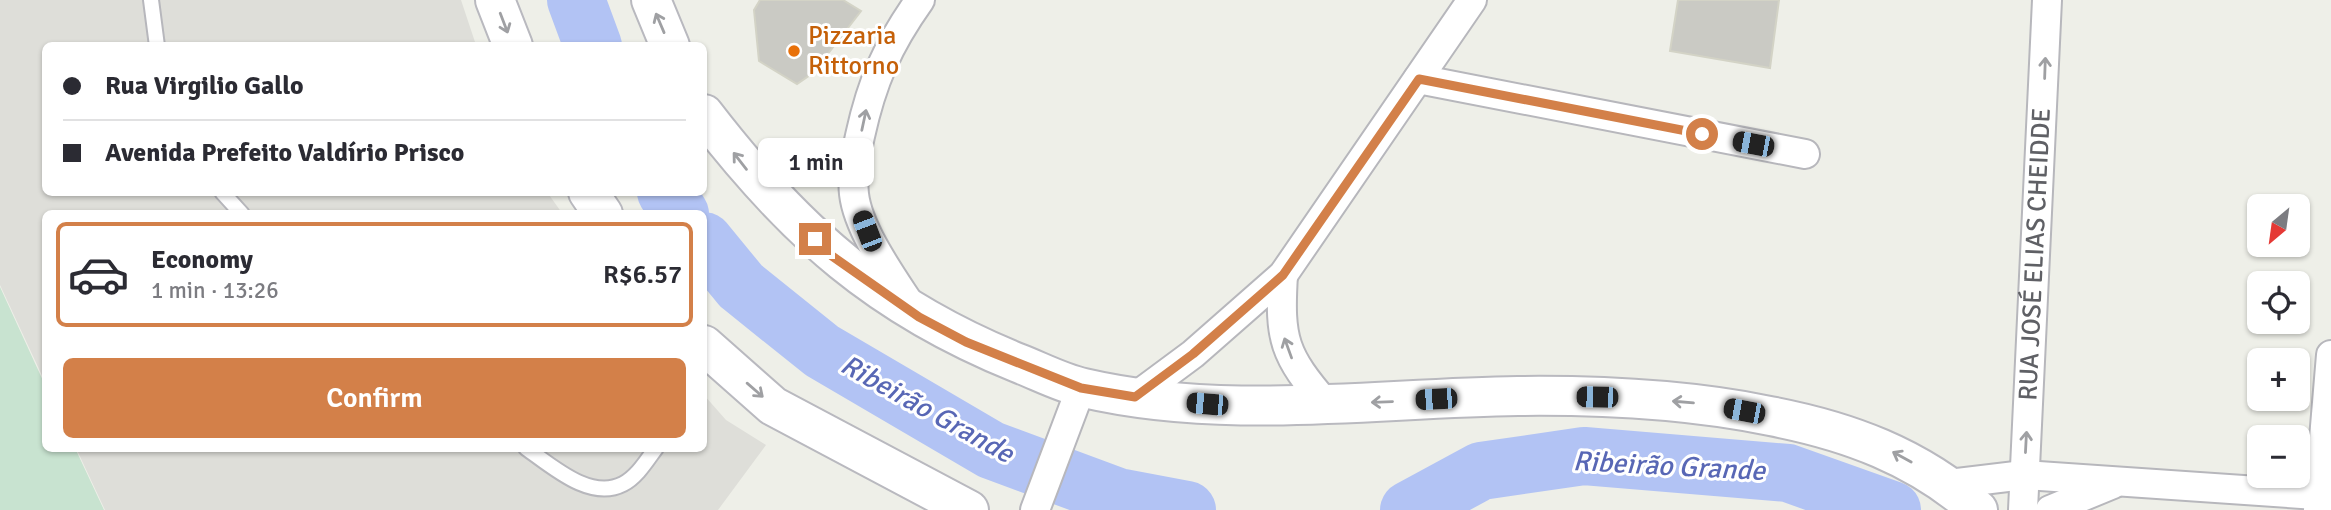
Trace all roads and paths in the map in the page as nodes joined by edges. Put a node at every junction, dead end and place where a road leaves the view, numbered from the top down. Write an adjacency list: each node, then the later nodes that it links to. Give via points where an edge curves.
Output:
1 (151, 0): 7 (lane)
2 (495, 0): 8 (main road, one-way to 8)
3 (651, 0): 9 (main road, one-way to 3)
4 (920, 0): 16 (street, one-way to 4, via 874,248 854,195 857,153 878,68)
5 (1472, 0): 10 (street)
6 (2047, 0): 24 (street, RUA JOSÉ ELIAS CHEIDDE, one-way to 6)
7 (156, 42)
8 (511, 42)
9 (668, 42)
10 (1419, 79): 12 (street); 15 (street)
11 (707, 118): 16 (main road, one-way to 11, via 832,256 748,171)
12 (1805, 154)
13 (226, 196): 14 (lane)
14 (238, 210)
15 (1283, 275): 20 (street, via 1193,354); 21 (street, one-way to 15, via 1289,353 1280,321)
16 (919, 317): 19 (main road, via 966,342)
17 (707, 348): 29 (main road, one-way to 29, via 773,406)
18 (2331, 355): 27 (street)
19 (1081, 388): 20 (main road); 28 (street)
20 (1135, 397): 21 (main road, via 1231,406)
21 (1326, 404): 26 (main road, one-way to 21, via 1894,452 1825,427 1717,405 1623,397 1518,396)
22 (532, 452): 23 (lane, via 576,481 601,489 622,485)
23 (652, 452)
24 (2024, 475): 25 (street); 26 (street); 31 (street, RUA JOSÉ ELIAS CHEIDDE)
25 (2119, 482): 27 (street); 32 (street)
26 (1949, 484): 30 (main road)
27 (2323, 499)
28 (1038, 502)
29 (969, 510)
30 (1978, 510)
31 (2023, 510)
32 (2050, 510)

